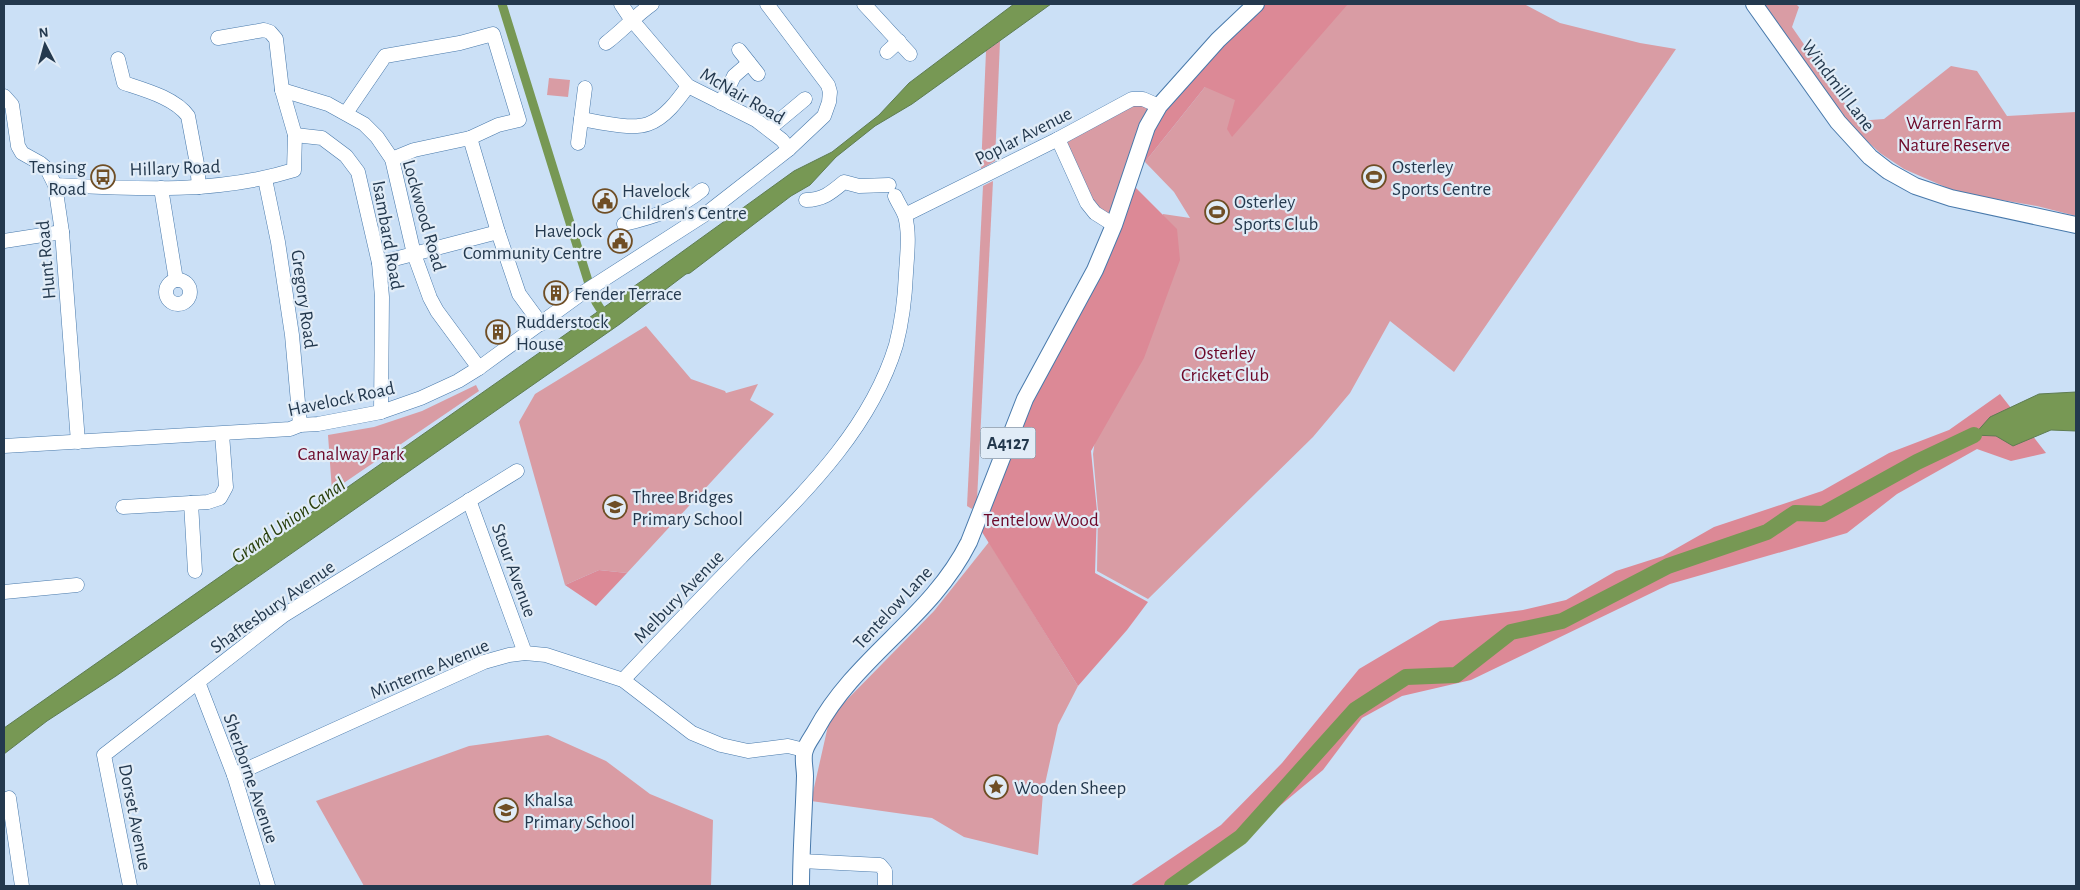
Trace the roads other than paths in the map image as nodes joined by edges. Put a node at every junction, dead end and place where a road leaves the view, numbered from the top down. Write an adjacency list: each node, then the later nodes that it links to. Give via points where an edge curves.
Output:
1 (620, 4): 7 (street, McNair Road)
2 (652, 4): 7 (street)
3 (767, 4): 31 (street, Havelock Road, via 830,92 824,116)
4 (864, 4): 9 (street)
5 (1256, 4): 23 (main road, Tentelow Lane / A4127, via 1218,40)
6 (1754, 4): 42 (main road, Windmill Lane, via 1838,122 1870,157 1888,171 1915,186 1951,198)
7 (631, 19): 10 (street); 17 (street, McNair Road)
8 (218, 38): 19 (street, via 259,30 274,35)
9 (899, 41): 12 (street); 13 (street)
10 (606, 43)
11 (739, 50): 15 (street)
12 (887, 52)
13 (910, 54)
14 (118, 59): 35 (street, via 124,83 164,99 184,110 188,116)
15 (749, 63): 16 (street); 22 (street, via 734,76)
16 (758, 74)
17 (688, 86): 22 (street, McNair Road); 25 (street, via 672,107 649,124 634,126)
18 (585, 88): 25 (street)
19 (282, 90): 24 (street, Lockwood Road); 26 (street)
20 (4, 96): 34 (street, Hunt Road, via 12,105 22,153 40,162)
21 (805, 99): 27 (street)
22 (721, 103): 27 (street, McNair Road)
23 (1159, 106): 29 (street, Poplar Avenue, via 1143,99 1132,99); 41 (main road, Tentelow Lane / A4127, via 1147,127)
24 (346, 113): 28 (street, via 385,56 490,34 518,120); 32 (street, Lockwood Road, via 364,124)
25 (581, 119): 30 (street)
26 (294, 129): 33 (street, Hillary Road, via 294,170); 47 (street, Isambard Road, via 322,138 346,156 358,172)
27 (769, 129): 31 (street, McNair Road)
28 (470, 138): 32 (street, via 414,150); 44 (street)
29 (1058, 139): 39 (street, Poplar Avenue); 41 (street, via 1087,203 1095,213)
30 (578, 143)
31 (789, 149): 38 (street, Havelock Road)
32 (392, 159): 46 (street, Lockwood Road)
33 (265, 179): 35 (street, Hillary Road); 52 (street, Gregory Road, via 292,335)
34 (55, 185): 36 (street, Hillary Road); 43 (street, Hunt Road)
35 (199, 187): 36 (street, Hillary Road)
36 (161, 188): 48 (street)
37 (806, 200): 39 (street, Melbury Avenue, via 827,196 844,182 892,190)
38 (707, 213): 40 (street, via 699,193 678,207); 49 (street, Havelock Road, via 606,277)
39 (905, 215): 64 (street, Melbury Avenue, via 905,282 898,335 883,379 858,424 823,473)
40 (624, 224)
41 (1114, 224): 66 (main road, Tentelow Lane / A4127, via 1096,270 1025,399 960,560 932,598 838,694)
42 (2076, 225)
43 (62, 232): 45 (street); 54 (street, Hunt Road)
44 (498, 232): 46 (street); 49 (street, via 519,294)
45 (4, 241)
46 (414, 254): 47 (street); 50 (street, Lockwood Road, via 437,311)
47 (379, 264): 51 (street, Isambard Road, via 382,297)
48 (176, 280)
49 (541, 324): 50 (street, Havelock Road)
50 (478, 368): 51 (street, Havelock Road, via 421,398)
51 (381, 412): 52 (street, Havelock Road)
52 (300, 425): 53 (street, Havelock Road, via 290,429)
53 (222, 434): 54 (street, Havelock Road); 58 (street, via 226,487 220,498)
54 (78, 442): 55 (street, Havelock Road)
55 (4, 446)
56 (517, 471): 57 (street, Shaftesbury Avenue)
57 (469, 500): 63 (street, Stour Avenue); 65 (street, Shaftesbury Avenue, via 284,616)
58 (191, 503): 59 (street); 60 (street)
59 (127, 510)
60 (195, 571)
61 (77, 585): 62 (street)
62 (4, 592)
63 (525, 653): 64 (street, Minterne Avenue, via 546,655); 68 (street, Minterne Avenue, via 484,662)
64 (622, 680): 66 (street, Minterne Avenue, via 692,733 721,745 748,751 788,746)
65 (198, 682): 67 (street, Shaftesbury Avenue); 68 (street, Sherborne Avenue)
66 (804, 750): 71 (main road)
67 (104, 755): 73 (street, Dorset Avenue)
68 (234, 776): 74 (street, Sherborne Avenue)
69 (9, 798): 70 (street)
70 (9, 837): 72 (street)
71 (801, 861): 75 (main road); 76 (street, via 880,864 886,871)
72 (22, 886)
73 (130, 886)
74 (268, 886)
75 (801, 886)
76 (885, 886)

